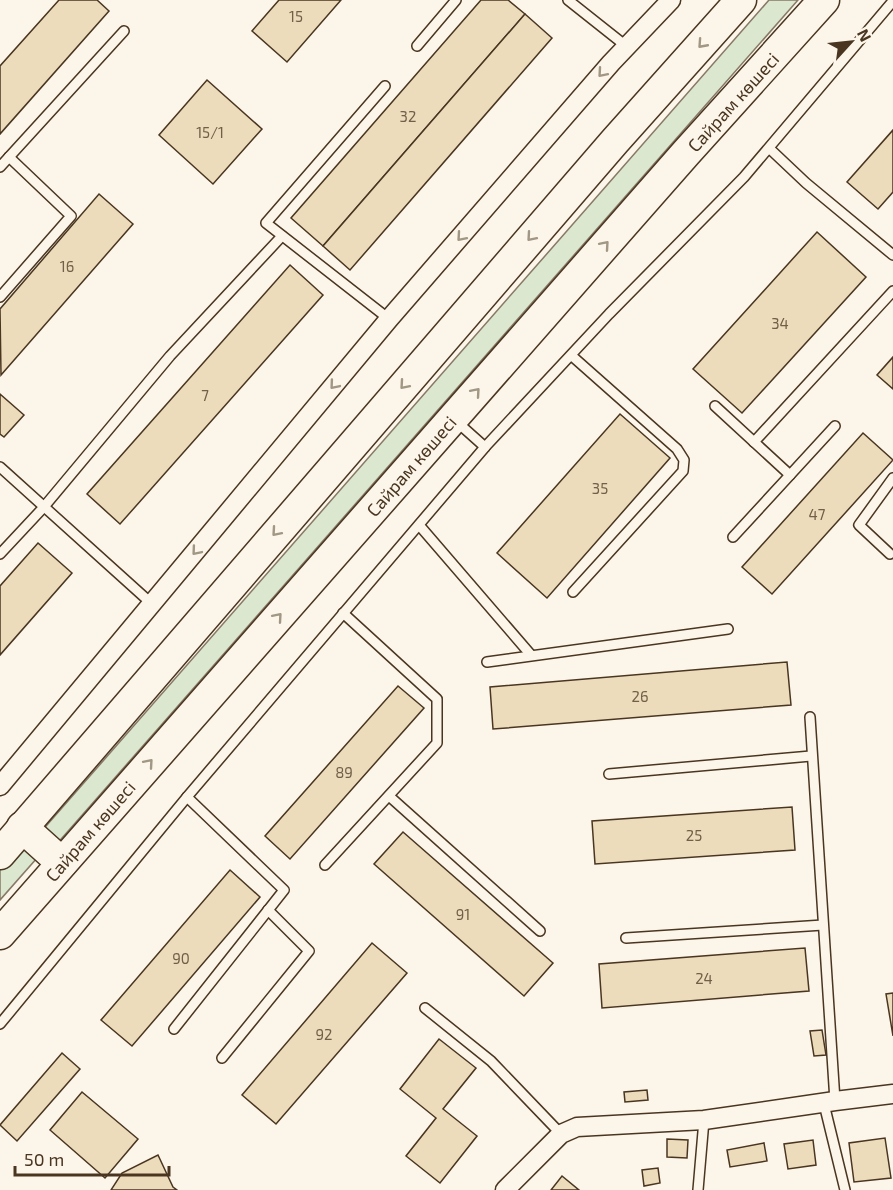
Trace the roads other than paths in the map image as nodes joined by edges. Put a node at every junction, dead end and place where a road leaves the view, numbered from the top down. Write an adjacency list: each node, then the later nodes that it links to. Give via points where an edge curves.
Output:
1 (456, 0): 8 (lane)
2 (568, 0): 9 (lane)
3 (671, 0): 9 (street)
4 (741, 0): 45 (main road, one-way to 45)
5 (824, 0): 21 (main road, Сайрам көшесі, one-way to 5)
6 (893, 1): 11 (lane)
7 (124, 31): 12 (lane)
8 (417, 46)
9 (626, 46): 18 (street, one-way to 18)
10 (385, 86): 14 (lane, via 266,223)
11 (770, 149): 15 (lane); 19 (lane)
12 (9, 157): 13 (lane); 17 (lane, via 71,216)
13 (0, 167)
14 (282, 236): 18 (lane); 28 (lane, via 170,356)
15 (893, 255)
16 (893, 291): 23 (lane)
17 (0, 297)
18 (389, 320): 34 (street, one-way to 34)
19 (572, 356): 24 (lane); 33 (lane, via 677,448 684,460 683,471)
20 (715, 406): 23 (lane)
21 (453, 418): 24 (lane); 47 (main road, Сайрам көшесі, one-way to 21)
22 (835, 426): 26 (lane)
23 (754, 442): 26 (lane)
24 (485, 447): 29 (lane)
25 (0, 467): 28 (lane)
26 (790, 475): 30 (lane)
27 (893, 478): 32 (lane, via 859,525)
28 (43, 508): 31 (lane); 34 (lane)
29 (419, 525): 35 (lane); 37 (lane)
30 (733, 537)
31 (0, 554)
32 (890, 554)
33 (573, 592)
34 (152, 604): 42 (street)
35 (343, 613): 43 (lane); 44 (lane, via 437,699 436,743)
36 (728, 629): 37 (lane)
37 (531, 655): 38 (lane)
38 (487, 662)
39 (810, 717): 40 (lane)
40 (811, 756): 41 (lane); 50 (lane)
41 (609, 774)
42 (0, 786)
43 (187, 796): 49 (lane, via 284,890); 55 (lane)
44 (388, 796): 48 (lane); 51 (lane)
45 (22, 827): 46 (main road); 47 (main road)
46 (0, 854)
47 (62, 862): 52 (main road, Сайрам көшесі)
48 (325, 865)
49 (268, 910): 56 (lane); 57 (lane, via 309,951)
50 (823, 925): 53 (lane); 59 (lane)
51 (540, 931)
52 (0, 934)
53 (626, 938)
54 (425, 1008): 61 (lane, via 491,1061)
55 (0, 1024)
56 (174, 1029)
57 (222, 1058)
58 (893, 1095): 59 (street)
59 (830, 1102): 60 (street); 64 (lane)
60 (704, 1120): 61 (street, via 578,1127); 63 (lane)
61 (561, 1134): 62 (street)
62 (505, 1190)
63 (698, 1190)
64 (845, 1190)

